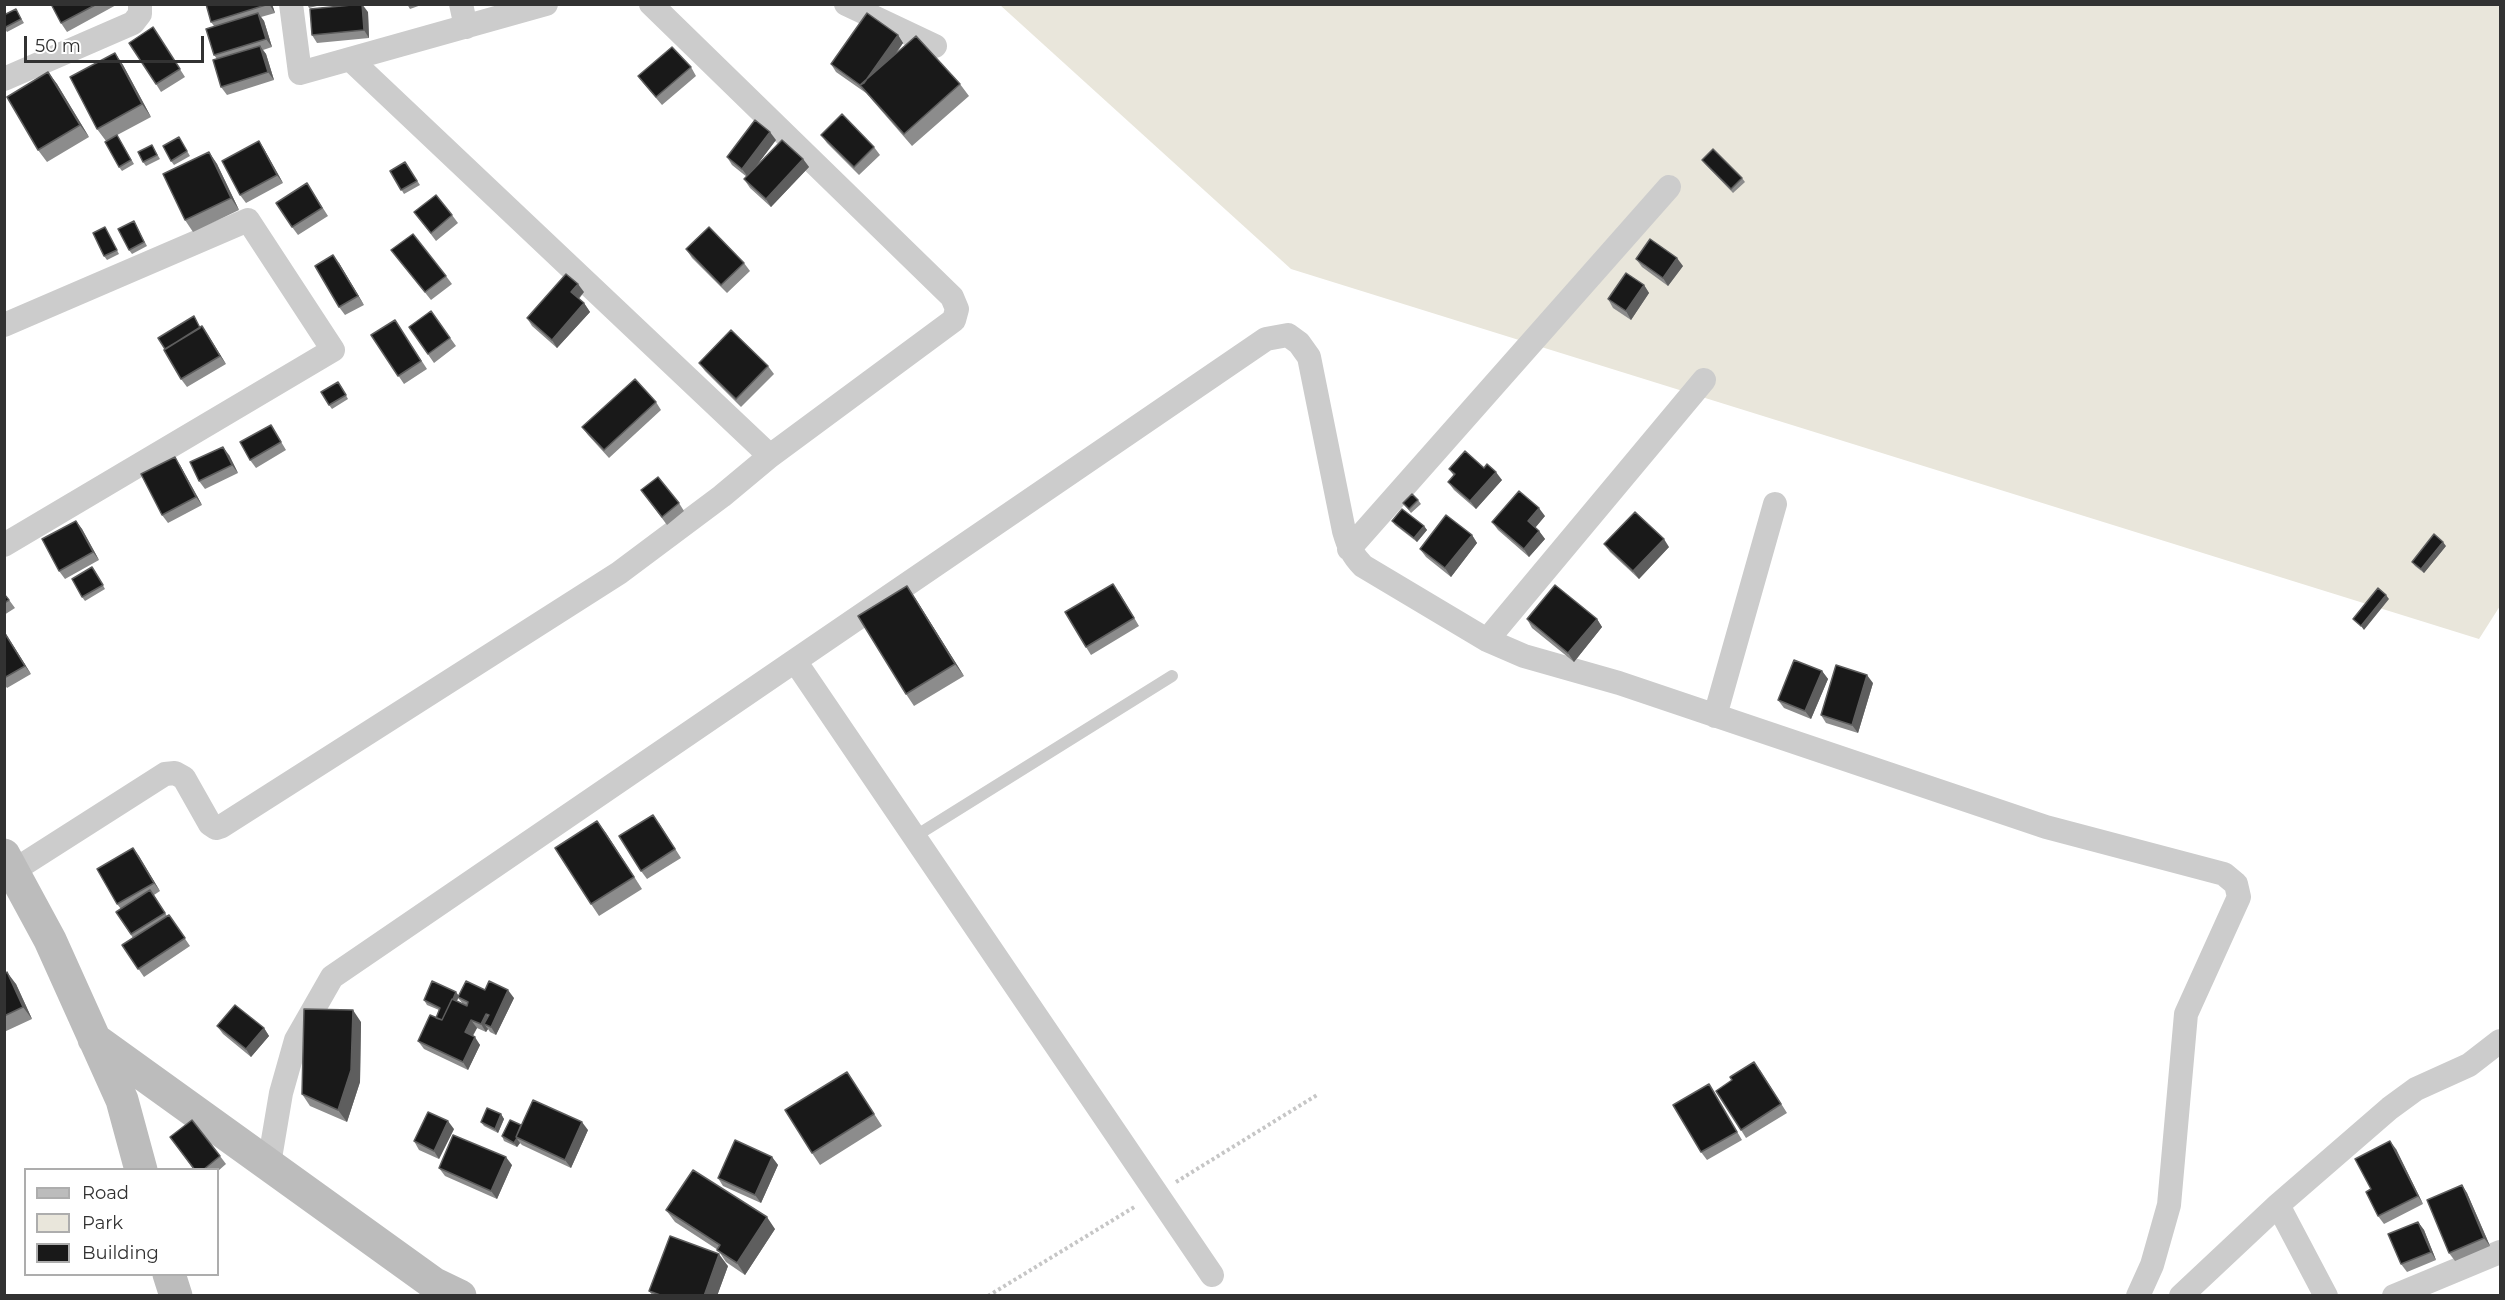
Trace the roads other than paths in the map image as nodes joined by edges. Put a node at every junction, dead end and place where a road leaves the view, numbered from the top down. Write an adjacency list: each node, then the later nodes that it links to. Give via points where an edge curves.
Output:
1 (141, 4): 9 (street, via 133,23)
2 (291, 4): 8 (street, via 300,73)
3 (546, 4): 6 (street)
4 (651, 4): 13 (street, via 952,297 957,309 954,320)
5 (846, 4): 7 (street)
6 (464, 16): 8 (street)
7 (935, 46)
8 (350, 59): 13 (street)
9 (4, 78)
10 (1669, 188): 16 (street)
11 (4, 325): 15 (street, via 248,219 333,350)
12 (1704, 380): 17 (street)
13 (770, 456): 22 (street, via 619,573 222,826 210,824 184,778 175,773 165,774)
14 (1775, 504): 20 (street)
15 (4, 545)
16 (1349, 549): 17 (street, via 1363,566); 18 (street, via 1309,357 1288,335 1276,335)
17 (1486, 640): 20 (street, via 1544,663 1603,678)
18 (795, 661): 21 (street); 25 (street, via 332,977 296,1040 281,1093)
19 (1172, 675): 21 (lane)
20 (1715, 716): 33 (street, via 2046,827 2224,874 2236,884 2239,897 2186,1014 2169,1205 2152,1265)
21 (914, 837): 29 (street)
22 (9, 863): 23 (main road, via 50,940)
23 (94, 1039): 25 (main road); 26 (main road, via 122,1100)
24 (2500, 1041): 27 (street, via 2469,1065 2416,1089 2390,1108)
25 (269, 1164): 32 (main road, via 433,1283)
26 (140, 1168)
27 (2278, 1205): 34 (street); 35 (street)
28 (2500, 1252): 36 (street)
29 (1212, 1275)
30 (169, 1276): 31 (main road)
31 (176, 1296)
32 (460, 1296)
33 (2138, 1296)
34 (2181, 1296)
35 (2326, 1296)
36 (2394, 1296)

